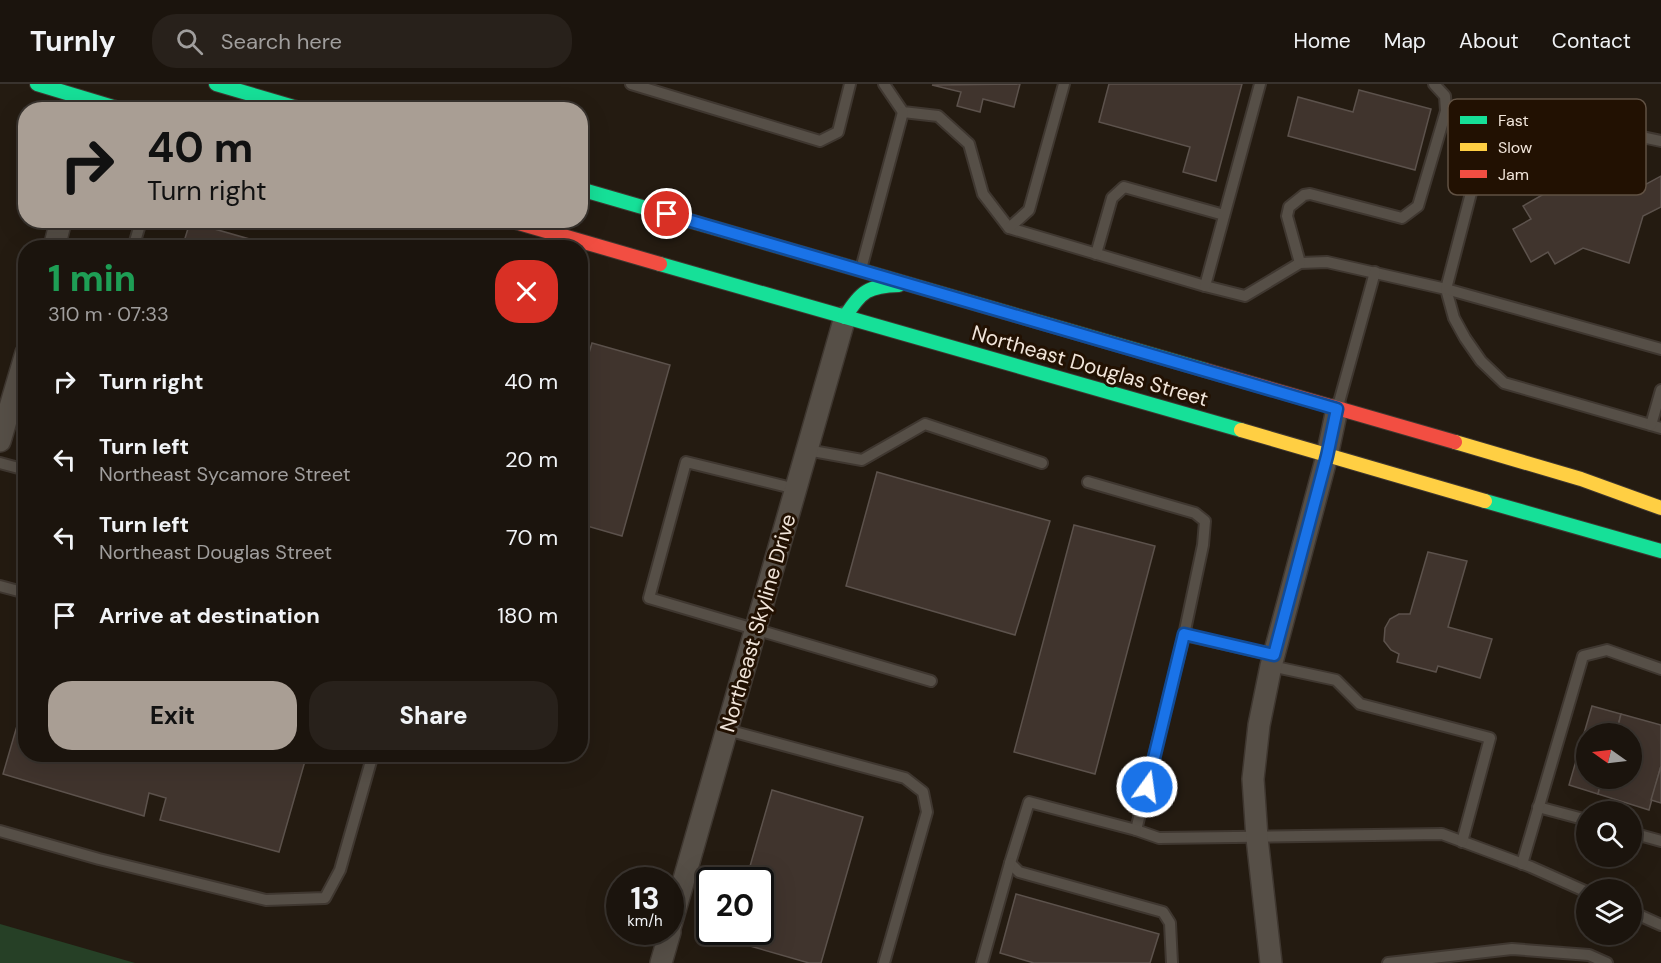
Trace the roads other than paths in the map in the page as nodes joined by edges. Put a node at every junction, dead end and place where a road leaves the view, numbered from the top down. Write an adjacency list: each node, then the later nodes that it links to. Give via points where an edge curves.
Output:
1 (37, 84): 9 (main road)
2 (216, 84): 10 (main road)
3 (631, 84): 4 (lane, via 820,141 838,132)
4 (850, 84)
5 (884, 84): 11 (lane)
6 (1064, 84): 19 (lane, via 1029,210)
7 (1260, 84): 16 (lane)
8 (1434, 84): 24 (lane, via 1445,96 1446,111 1418,206 1402,218 1304,195 1289,207 1287,216)
9 (92, 98)
10 (277, 102)
11 (903, 112): 19 (lane, via 938,116 969,144 983,194); 25 (lane)
12 (1646, 138): 13 (lane)
13 (1661, 141)
14 (588, 191): 25 (main road, Northeast Douglas Street)
15 (1470, 195): 29 (lane)
16 (1224, 215): 23 (lane, via 1124,187 1112,198); 28 (lane)
17 (139, 228): 20 (lane)
18 (536, 228): 21 (main road, Northeast Douglas Street)
19 (1009, 228): 23 (lane)
20 (135, 240)
21 (577, 240)
22 (588, 243): 30 (main road, Northeast Douglas Street)
23 (1096, 254): 28 (lane)
24 (1300, 263): 26 (lane, via 1327,262); 28 (lane, via 1245,296)
25 (861, 270): 27 (main road, Northeast Douglas Street)
26 (1375, 272): 29 (lane); 34 (lane)
27 (910, 285): 30 (main road, via 873,286 858,295); 34 (main road, Northeast Douglas Street)
28 (1205, 286)
29 (1446, 289): 31 (lane); 35 (lane, via 1454,318 1465,338 1504,383)
30 (845, 317): 37 (street, Northeast Skyline Drive); 38 (main road, Northeast Douglas Street)
31 (1661, 349)
32 (18, 380): 36 (street)
33 (1661, 390): 35 (lane)
34 (1337, 409): 38 (street); 44 (main road, Northeast Douglas Street, via 1581,479)
35 (1656, 426)
36 (0, 441)
37 (807, 450): 40 (lane, via 862,460 925,424); 43 (street, Northeast Skyline Drive)
38 (1327, 456): 45 (main road, Northeast Douglas Street); 50 (street)
39 (0, 463): 41 (lane)
40 (1042, 463)
41 (18, 469)
42 (1088, 482): 49 (lane, via 1195,513 1205,521)
43 (796, 489): 48 (street, Northeast Skyline Drive); 48 (lane, via 686,462 649,598)
44 (1661, 508)
45 (1661, 551)
46 (0, 586): 47 (lane)
47 (18, 591)
48 (756, 629): 52 (lane); 53 (street, Northeast Skyline Drive)
49 (1184, 634): 50 (lane); 57 (lane)
50 (1272, 661): 60 (street, via 1253,779); 62 (lane, via 1335,680 1360,704 1491,738)
51 (1661, 669): 55 (lane, via 1607,650 1583,656)
52 (931, 681)
53 (727, 730): 65 (street, Northeast Skyline Drive); 71 (lane, via 905,778 923,792 927,812)
54 (371, 762): 58 (lane, via 340,870 325,898 266,900)
55 (1538, 807): 56 (lane); 64 (lane)
56 (1576, 817)
57 (1136, 830): 60 (lane, via 1159,838); 63 (lane, via 1029,802)
58 (0, 831)
59 (1642, 836): 61 (lane)
60 (1257, 838): 62 (lane, via 1442,834); 74 (street)
61 (1661, 841)
62 (1462, 842): 64 (lane)
63 (1010, 863): 72 (lane); 73 (lane, via 1019,872 1163,912 1170,923)
64 (1522, 864): 66 (lane)
65 (684, 881)
66 (1576, 887)
67 (1642, 916): 68 (lane)
68 (1661, 925)
69 (666, 945): 70 (street, Northeast Skyline Drive)
70 (661, 963)
71 (884, 963)
72 (982, 963)
73 (1172, 963)
74 (1271, 963)
75 (1388, 963): 76 (lane, via 1512,949 1589,955)
76 (1607, 963)

